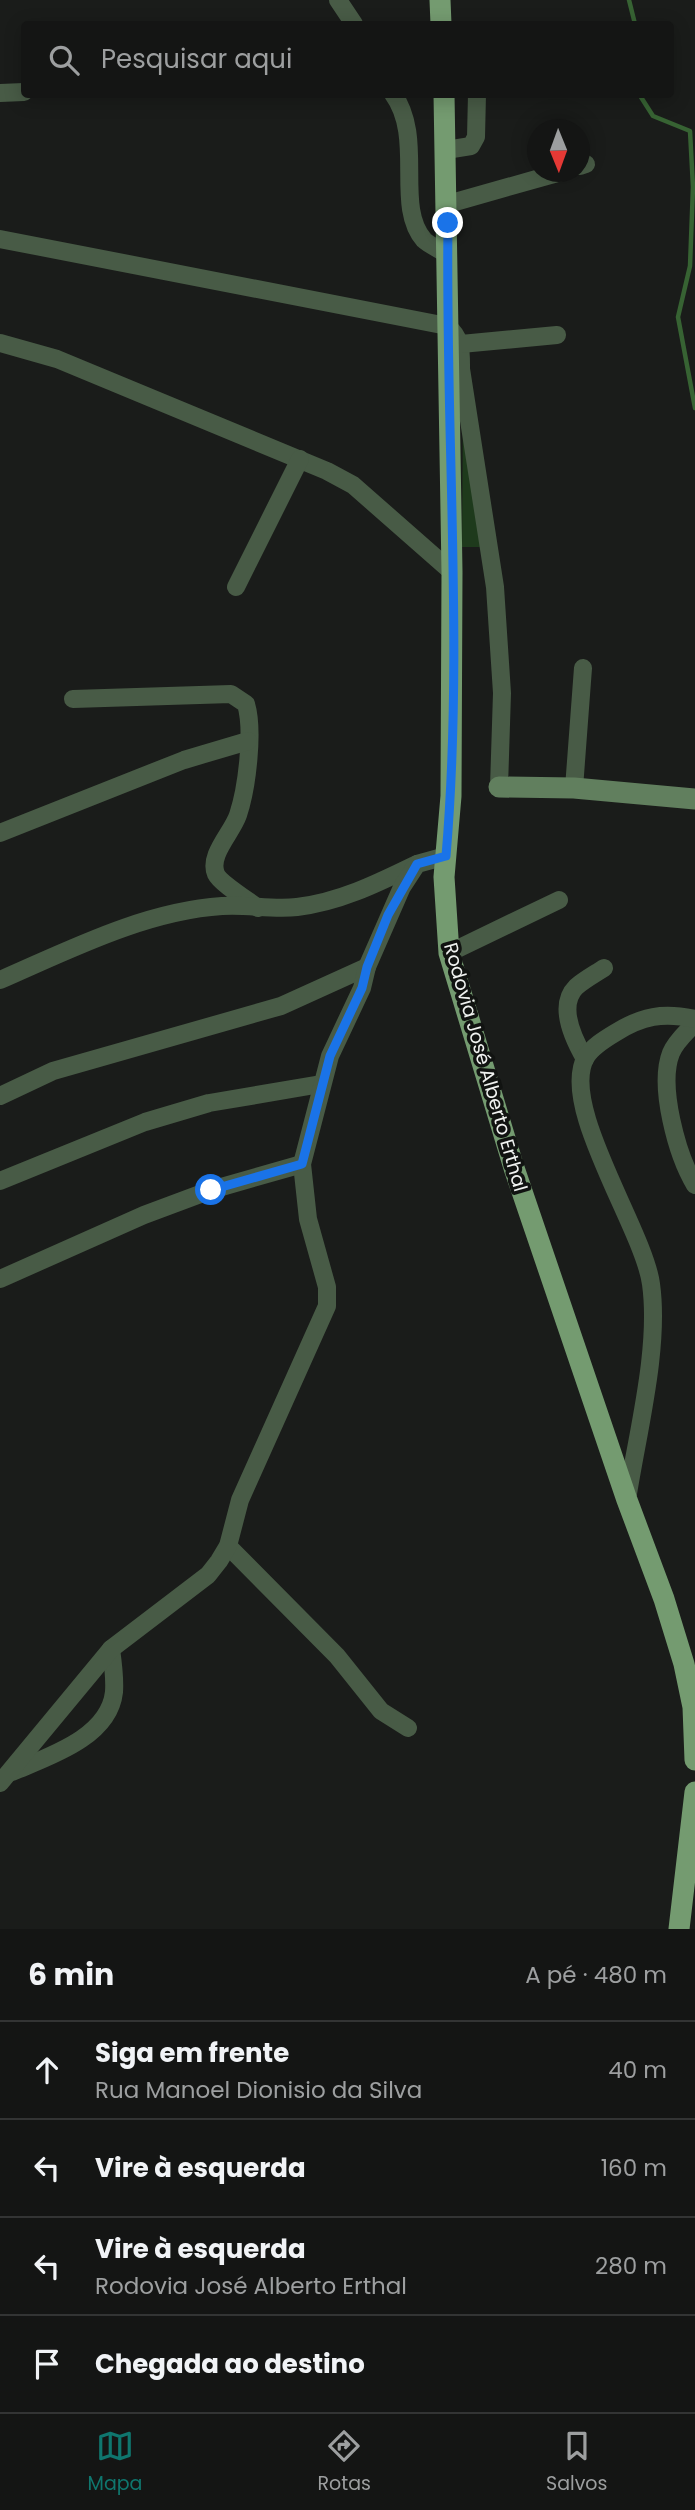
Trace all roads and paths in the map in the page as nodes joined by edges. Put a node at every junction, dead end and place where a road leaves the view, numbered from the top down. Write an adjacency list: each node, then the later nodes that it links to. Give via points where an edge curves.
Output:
1 (338, 0): 3 (street)
2 (440, 0): 4 (main road)
3 (352, 21)
4 (441, 21)
5 (21, 92): 6 (street)
6 (0, 93)
7 (396, 98): 14 (street, via 405,110 410,144 411,212 424,240)
8 (444, 98): 10 (main road, Rodovia José Alberto Erthal)
9 (477, 98): 10 (street, via 476,137 471,146)
10 (446, 150): 12 (main road, Rodovia José Alberto Erthal)
11 (527, 182): 12 (street)
12 (448, 204): 14 (main road, Rodovia José Alberto Erthal)
13 (0, 239): 15 (street)
14 (447, 254): 15 (main road, Rodovia José Alberto Erthal)
15 (447, 327): 18 (street); 20 (main road, Rodovia José Alberto Erthal)
16 (557, 335): 18 (street)
17 (0, 343): 19 (street, via 57,359)
18 (461, 344): 25 (street, via 495,587 502,692)
19 (300, 458): 20 (street, via 353,485); 21 (street)
20 (452, 572): 29 (main road, Rodovia José Alberto Erthal, via 451,796)
21 (236, 587)
22 (583, 668): 26 (street)
23 (73, 699): 24 (street, via 231,694 246,704)
24 (248, 741): 28 (street, via 184,760); 32 (street, via 238,817 219,850 215,868 219,878)
25 (499, 787): 26 (street)
26 (574, 788): 27 (street)
27 (695, 799)
28 (0, 833)
29 (446, 856): 30 (street); 33 (main road, Rodovia José Alberto Erthal)
30 (417, 864): 32 (street, via 351,895 296,908); 34 (street)
31 (559, 900): 33 (street)
32 (258, 908): 36 (street, via 222,906 141,923 79,944)
33 (449, 953): 45 (main road, Rodovia José Alberto Erthal, via 514,1168)
34 (367, 967): 39 (street); 40 (street, via 281,1006 53,1071)
35 (604, 968): 38 (street, via 576,987 571,996 570,1027)
36 (0, 980)
37 (695, 1021): 38 (street, via 650,1015 612,1035); 43 (street, via 674,1045 667,1069 671,1124 682,1163)
38 (584, 1059): 45 (street, via 582,1091 591,1131 650,1280 653,1302 650,1353)
39 (321, 1084): 41 (street); 42 (street, via 209,1103 145,1122)
40 (0, 1096)
41 (302, 1164): 44 (street, via 144,1214); 46 (street, via 308,1219 327,1287 327,1306 240,1500)
42 (0, 1181)
43 (695, 1185)
44 (0, 1279)
45 (627, 1500): 49 (main road, Rodovia José Alberto Erthal, via 664,1599)
46 (228, 1546): 47 (street, via 208,1575); 50 (street, via 337,1656 381,1711)
47 (111, 1649): 52 (street); 52 (street, via 114,1695 101,1721 75,1742)
48 (695, 1676): 49 (street)
49 (693, 1707): 51 (main road, Rodovia José Alberto Erthal)
50 (408, 1728)
51 (695, 1760)
52 (5, 1778)
53 (695, 1792): 54 (main road)
54 (690, 1873): 55 (main road)
55 (679, 1929)

